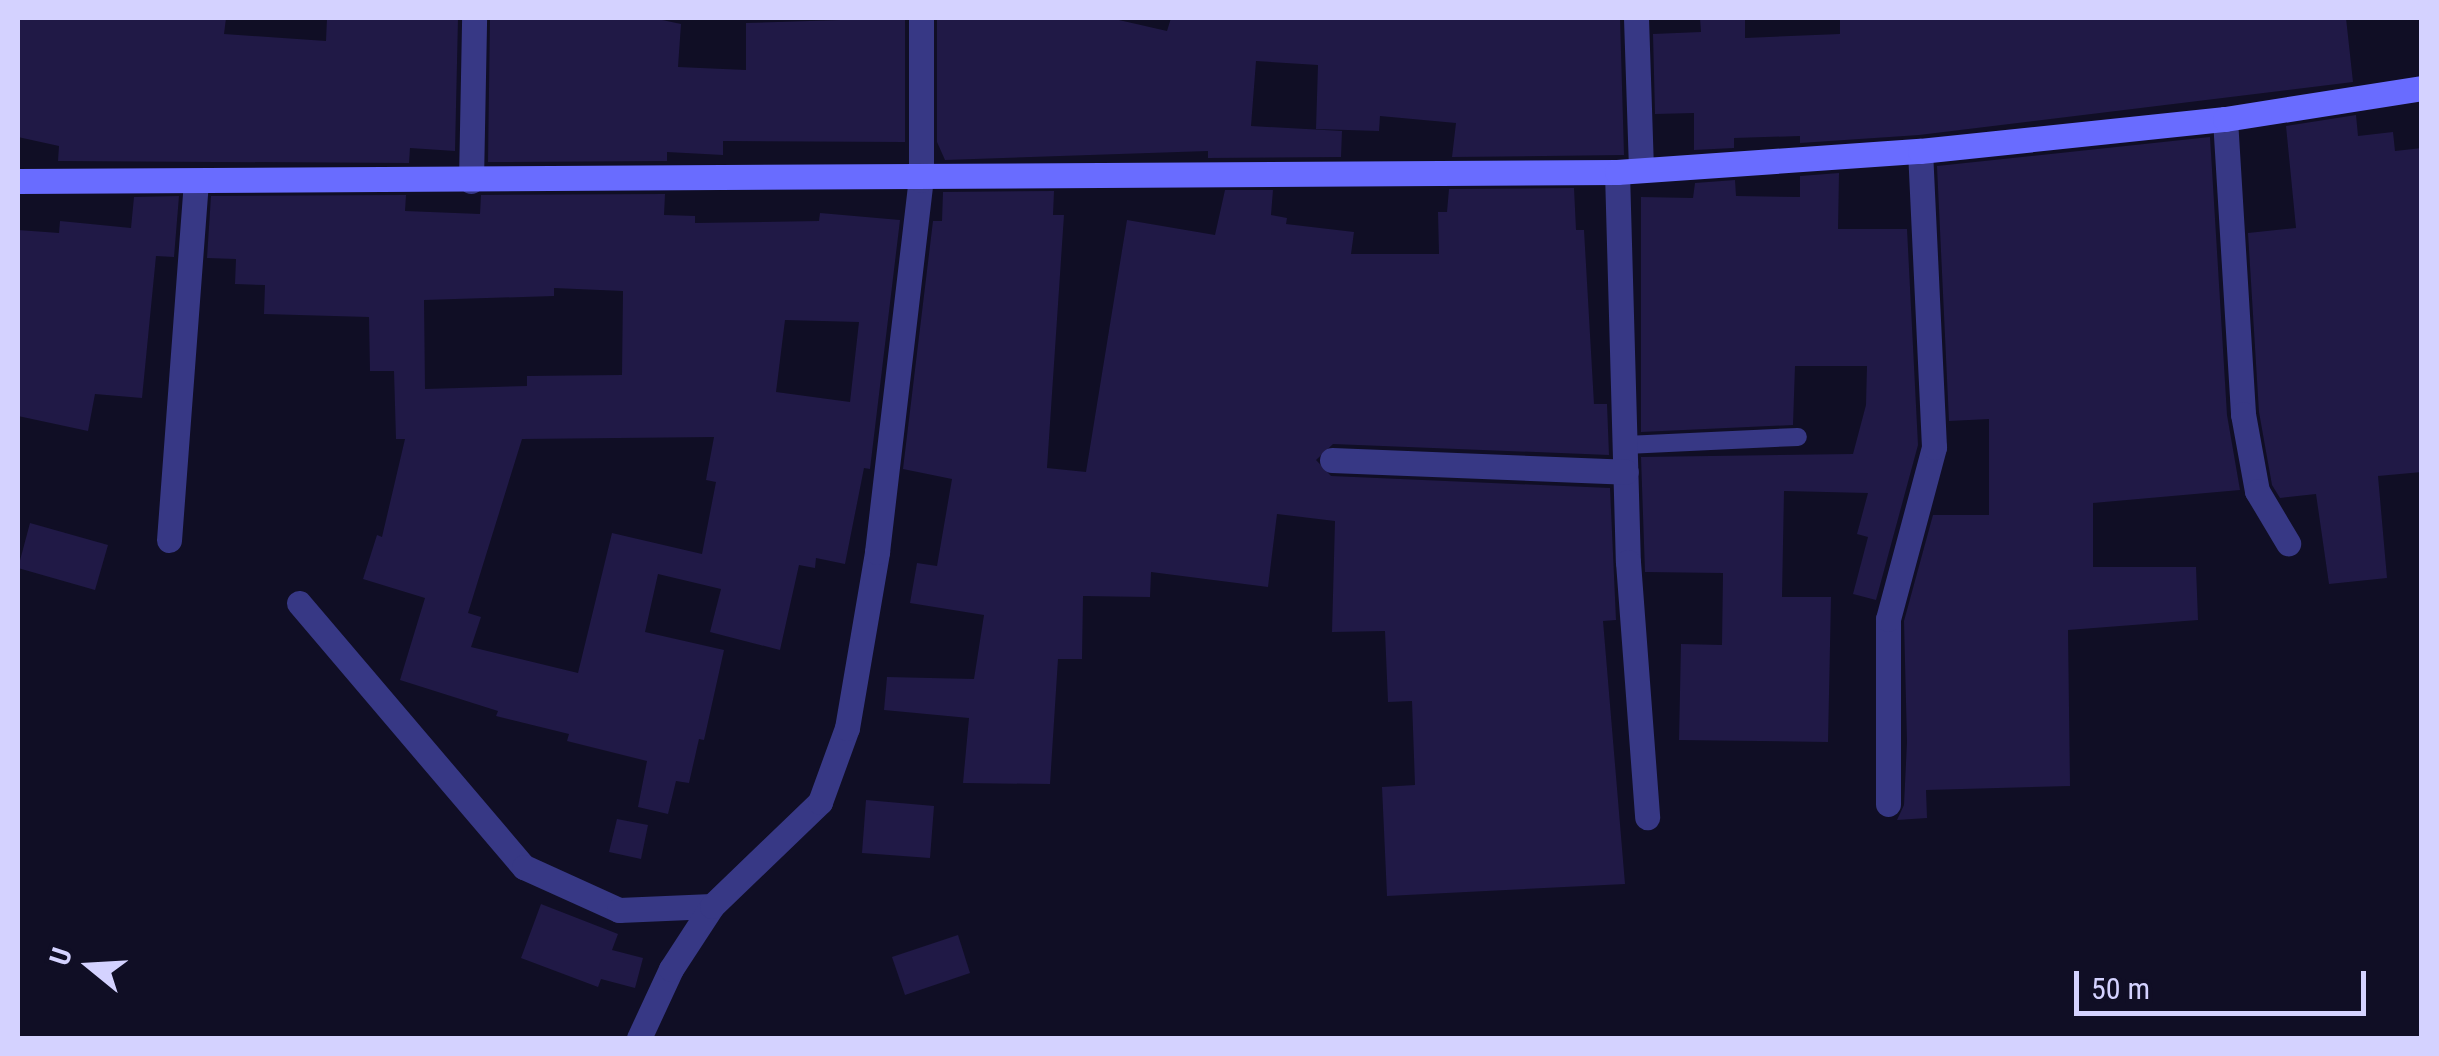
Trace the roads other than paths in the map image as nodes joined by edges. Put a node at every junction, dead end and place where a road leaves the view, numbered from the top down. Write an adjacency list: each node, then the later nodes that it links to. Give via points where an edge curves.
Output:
1 (474, 18): 10 (street)
2 (921, 18): 8 (street)
3 (1636, 18): 7 (street)
4 (2422, 88): 5 (street)
5 (2226, 119): 6 (street); 17 (street, via 2244,414 2257,492)
6 (1920, 150): 7 (street); 19 (street, via 1934,448 1888,619)
7 (1629, 171): 8 (street); 13 (street)
8 (921, 180): 10 (street); 21 (street, via 877,552 835,770 820,802)
9 (18, 181): 11 (street)
10 (471, 181): 11 (street)
11 (196, 183): 16 (street)
12 (1798, 437): 13 (lane)
13 (1626, 444): 15 (street)
14 (1332, 460): 15 (street)
15 (1626, 472): 20 (street)
16 (169, 540)
17 (2288, 543)
18 (299, 603): 21 (street, via 524,867 620,910)
19 (1888, 804)
20 (1647, 816)
21 (712, 906): 22 (street, via 671,970)
22 (640, 1038)

